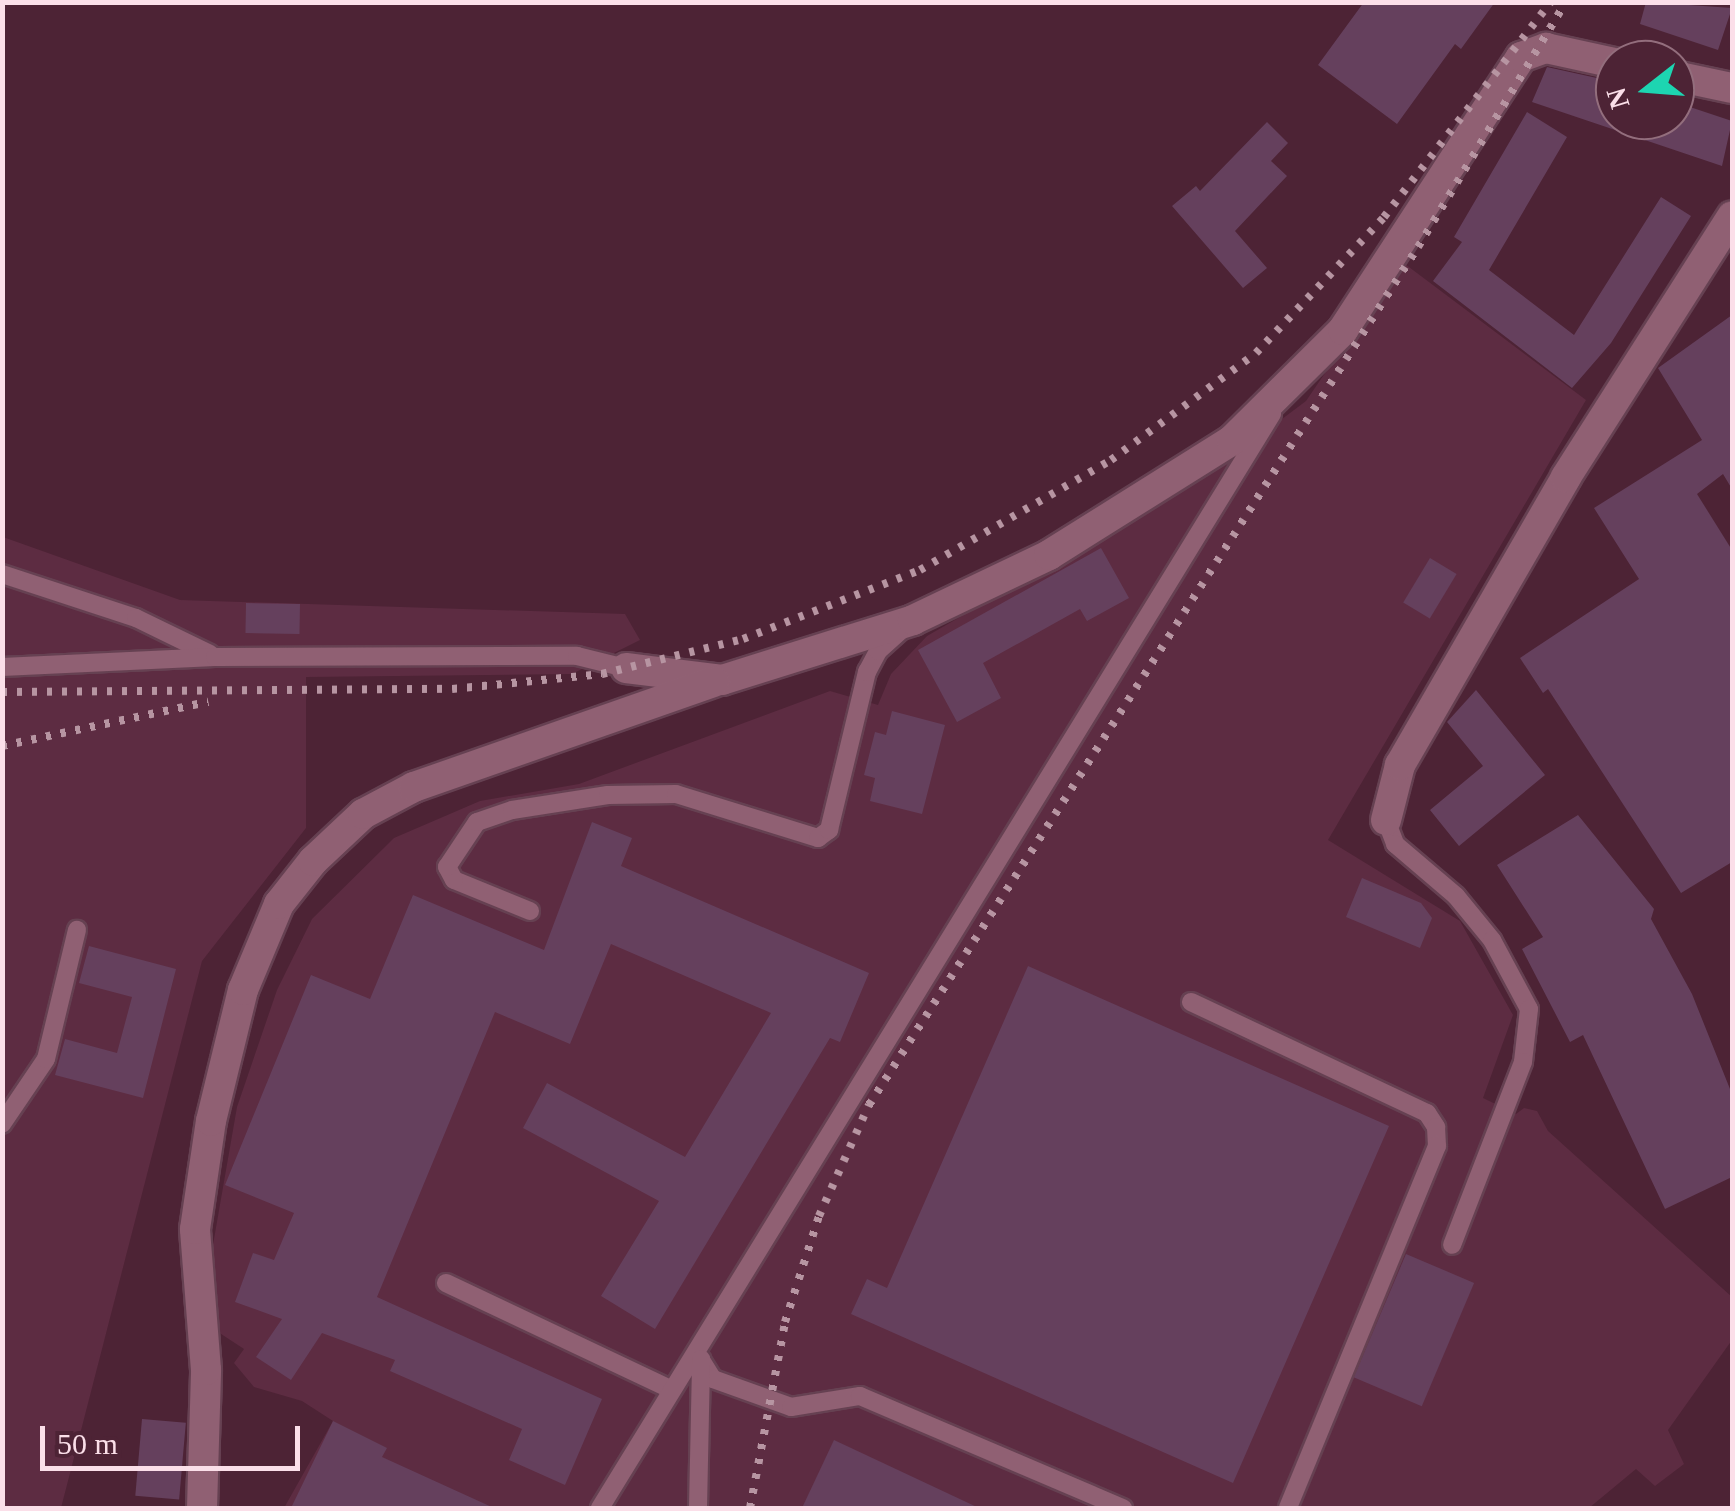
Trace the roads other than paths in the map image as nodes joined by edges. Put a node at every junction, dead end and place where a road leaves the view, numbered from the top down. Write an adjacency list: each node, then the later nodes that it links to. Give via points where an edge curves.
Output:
1 (1595, 59): 5 (street, via 1546,48 1521,57 1343,330)
2 (1695, 80): 3 (street)
3 (1732, 88)
4 (1732, 216): 12 (street, via 1566,477 1409,748 1387,799)
5 (1293, 380): 7 (street, via 1215,450 1049,555); 19 (lane)
6 (2, 574): 8 (lane, via 136,618)
7 (913, 620): 11 (street); 13 (lane, via 878,650 867,672 829,830 818,838 676,794 608,795 477,822 447,867 454,880)
8 (215, 657): 9 (lane); 10 (lane, via 576,656)
9 (2, 667)
10 (626, 668): 11 (street)
11 (722, 680): 21 (street, via 414,787 364,814 313,860 279,904 243,990 211,1121 195,1229 206,1370)
12 (1386, 820): 17 (lane, via 1395,844 1456,896 1492,940 1528,1009 1523,1062)
13 (530, 911)
14 (78, 930): 16 (lane, via 46,1060)
15 (1191, 1002): 25 (lane, via 1426,1113 1436,1127 1438,1146)
16 (2, 1124)
17 (1452, 1244)
18 (446, 1283): 20 (lane)
19 (702, 1350): 20 (lane); 23 (lane); 24 (lane, via 713,1379 792,1407 860,1396)
20 (672, 1390): 22 (lane)
21 (202, 1508)
22 (600, 1508)
23 (698, 1508)
24 (1124, 1508)
25 (1288, 1508)

